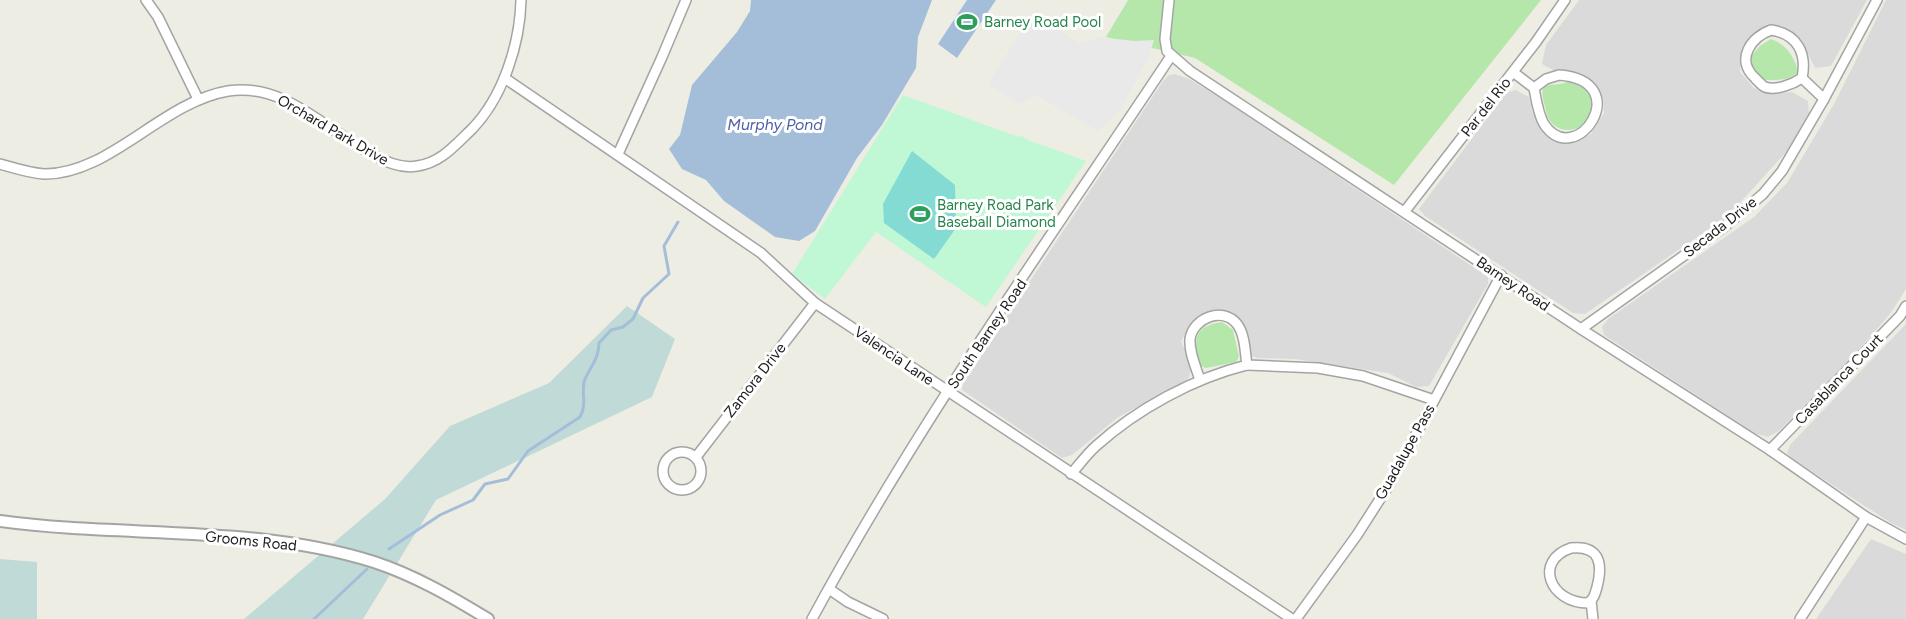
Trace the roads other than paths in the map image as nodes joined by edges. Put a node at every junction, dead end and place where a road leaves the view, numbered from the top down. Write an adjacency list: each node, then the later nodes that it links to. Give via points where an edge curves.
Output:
1 (146, 0): 12 (street)
2 (521, 0): 10 (street)
3 (686, 0): 14 (street)
4 (1169, 0): 7 (street, via 1165,39)
5 (1564, 0): 8 (street, Par del Rio)
6 (1877, 0): 13 (street, Secada Drive)
7 (1171, 56): 16 (street, Barney Road); 23 (street, South Barney Road)
8 (1513, 72): 11 (street); 16 (street, Par del Rio)
9 (1802, 78): 9 (street, via 1804,58 1796,42 1782,32 1762,34 1746,54 1750,73 1765,87 1775,88); 13 (street)
10 (506, 79): 12 (street, Orchard Park Drive, via 477,123 455,146 440,158 417,166 384,161 294,104 266,92 230,91); 14 (street, Valencia Lane)
11 (1534, 88): 11 (street, via 1544,124 1558,136 1579,135 1592,123 1597,101 1584,82 1571,76 1551,76)
12 (198, 99): 15 (street, Orchard Park Drive, via 87,166 45,174)
13 (1824, 99): 20 (street, Secada Drive, via 1782,171 1763,194 1724,227)
14 (618, 154): 18 (street, Valencia Lane, via 761,253)
15 (0, 164)
16 (1405, 212): 17 (street, Barney Road)
17 (1501, 276): 20 (street, Barney Road); 24 (street, Guadalupe Pass)
18 (815, 303): 23 (street, Valencia Lane); 26 (street, Zamora Drive)
19 (1906, 306): 25 (street, Casablanca Court)
20 (1581, 329): 25 (street, Barney Road)
21 (1247, 365): 22 (street); 22 (street, via 1242,334 1236,323 1226,316 1212,316 1200,321 1190,338); 24 (street, via 1318,368 1363,376)
22 (1200, 380): 27 (street, via 1128,420 1095,447)
23 (949, 391): 27 (street, Valencia Lane); 31 (street, South Barney Road)
24 (1434, 400): 36 (street, Guadalupe Pass, via 1357,536)
25 (1770, 450): 28 (street, Barney Road)
26 (696, 457): 26 (street, via 686,452 675,453 663,470 666,481 684,490 694,486 701,467)
27 (1071, 474): 36 (street, Valencia Lane)
28 (1866, 517): 30 (street, Barney Road); 38 (street)
29 (0, 521): 33 (street, Grooms Road, via 83,530 270,539 331,551 397,571)
30 (1906, 539)
31 (829, 589): 34 (street, South Barney Road); 35 (street)
32 (1591, 601): 32 (street, via 1600,562 1583,548 1566,550 1556,557 1551,568 1553,586 1565,598); 37 (street)
33 (488, 619)
34 (812, 619)
35 (883, 619)
36 (1294, 619)
37 (1593, 619)
38 (1800, 619)

